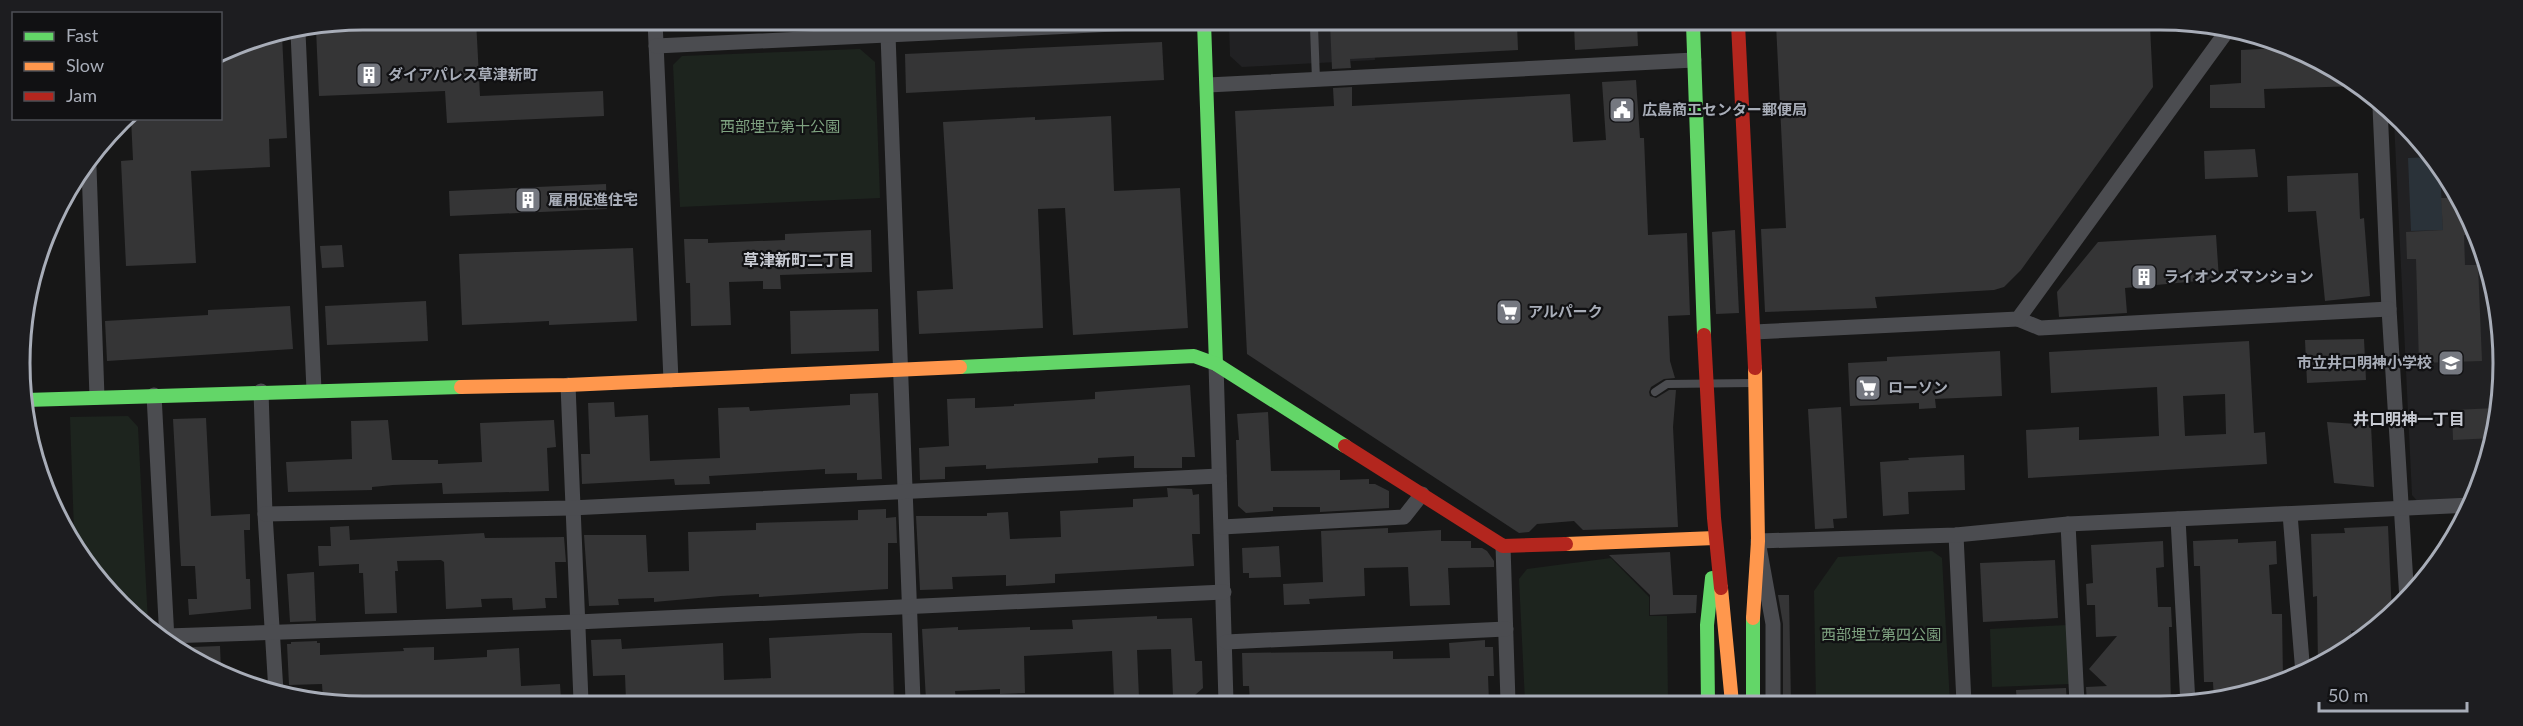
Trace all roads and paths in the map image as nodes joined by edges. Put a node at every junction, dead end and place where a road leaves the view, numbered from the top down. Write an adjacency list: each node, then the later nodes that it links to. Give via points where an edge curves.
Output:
1 (655, 30): 10 (street)
2 (1003, 30): 8 (street)
3 (1205, 30): 13 (street)
4 (1314, 30): 12 (lane)
5 (1693, 30): 11 (street)
6 (1738, 30): 18 (street)
7 (298, 36): 25 (street)
8 (888, 36): 10 (street); 20 (street)
9 (2225, 36): 17 (street)
10 (656, 46): 21 (street)
11 (1694, 60): 12 (street); 23 (street)
12 (1316, 80): 13 (street)
13 (1208, 85): 19 (street)
14 (2380, 113): 16 (street)
15 (86, 178): 29 (street)
16 (2389, 309): 17 (street, via 2040,327); 36 (street)
17 (2018, 319): 18 (street)
18 (1754, 332): 22 (street)
19 (1216, 364): 20 (street, via 1194,356); 31 (street); 33 (street)
20 (900, 368): 21 (street); 32 (street)
21 (671, 380): 24 (street)
22 (1755, 383): 23 (lane); 44 (street)
23 (1706, 384): 27 (lane, via 1667,384); 43 (street)
24 (568, 385): 25 (street); 35 (street)
25 (314, 390): 26 (street)
26 (261, 391): 28 (street); 37 (street)
27 (1655, 392)
28 (154, 395): 29 (street); 52 (street)
29 (97, 397): 30 (street)
30 (32, 400)
31 (1219, 476): 32 (street); 41 (street)
32 (903, 492): 35 (street); 48 (street)
33 (1422, 494): 41 (street, via 1404,518); 45 (street)
34 (2461, 505): 36 (street)
35 (571, 508): 37 (street); 49 (street)
36 (2402, 508): 38 (street); 46 (street)
37 (265, 514): 51 (street)
38 (2290, 514): 39 (street); 55 (street)
39 (2178, 519): 40 (street); 57 (street)
40 (2068, 524): 42 (street); 67 (street)
41 (1222, 527): 47 (street)
42 (1956, 535): 44 (street); 66 (street)
43 (1715, 538): 45 (street); 62 (street, via 1707,625); 63 (street)
44 (1758, 541): 64 (street); 65 (street, via 1773,624)
45 (1503, 546): 50 (street)
46 (2406, 587)
47 (1224, 592): 48 (street); 54 (street)
48 (909, 608): 49 (street); 59 (street)
49 (577, 622): 51 (street); 58 (street)
50 (1506, 629): 54 (street); 61 (street)
51 (273, 630): 53 (street); 56 (street)
52 (167, 632)
53 (174, 637)
54 (1226, 642): 60 (street)
55 (2301, 665)
56 (276, 685)
57 (2187, 694)
58 (581, 696)
59 (913, 696)
60 (1226, 696)
61 (1508, 696)
62 (1707, 696)
63 (1732, 696)
64 (1753, 696)
65 (1773, 696)
66 (1964, 696)
67 (2077, 696)

